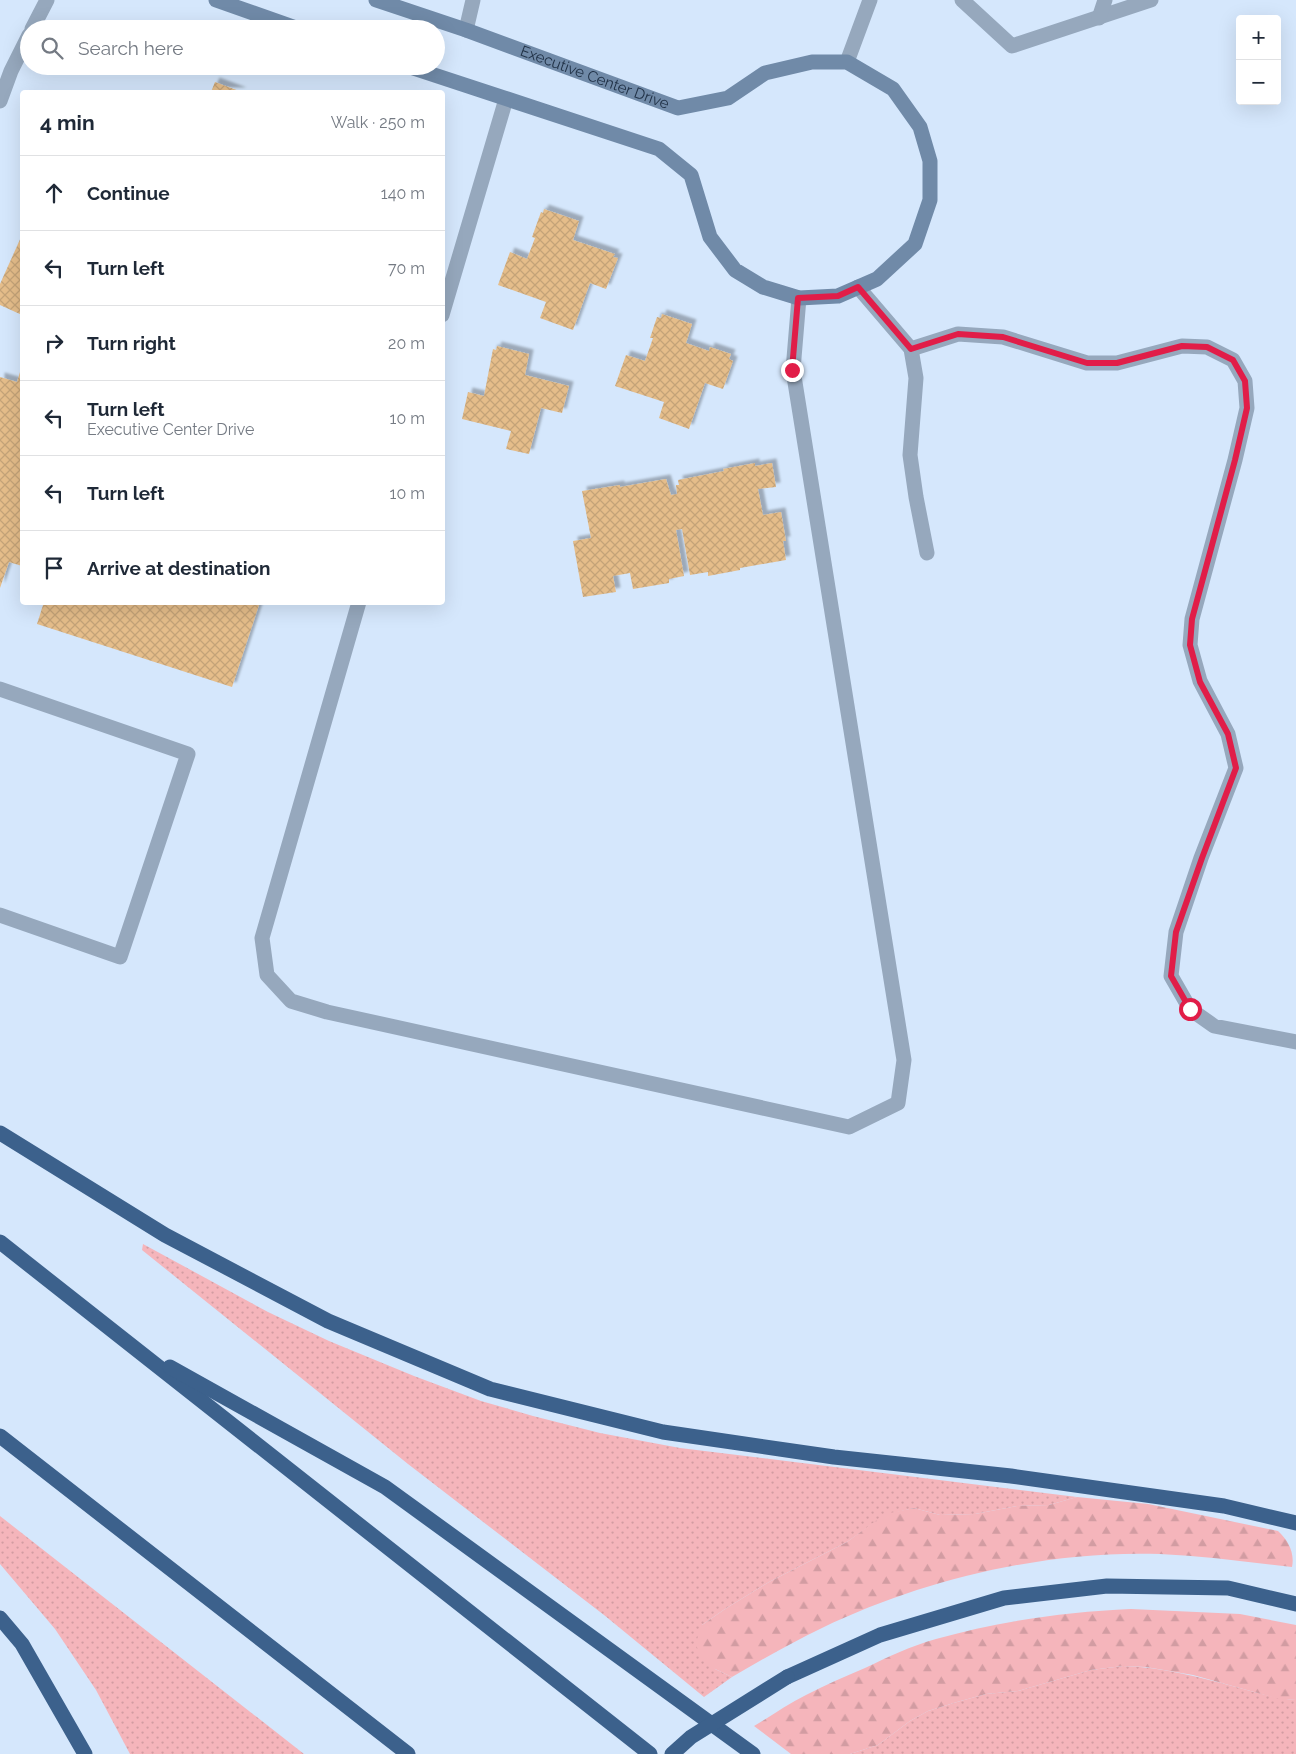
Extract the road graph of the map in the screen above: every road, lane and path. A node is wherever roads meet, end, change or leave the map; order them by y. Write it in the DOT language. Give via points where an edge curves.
graph roads {
  1 [pos="46,0"];
  2 [pos="216,0"];
  3 [pos="376,0"];
  4 [pos="472,0"];
  5 [pos="870,0"];
  6 [pos="962,0"];
  7 [pos="1104,0"];
  8 [pos="1151,0"];
  9 [pos="1099,18"];
  10 [pos="36,20"];
  11 [pos="273,20"];
  12 [pos="436,20"];
  13 [pos="445,23"];
  14 [pos="466,30"];
  15 [pos="20,53"];
  16 [pos="847,62"];
  17 [pos="434,75"];
  18 [pos="506,99"];
  19 [pos="0,100"];
  20 [pos="858,287"];
  21 [pos="798,298"];
  22 [pos="445,306"];
  23 [pos="911,349"];
  24 [pos="927,553"];
  25 [pos="359,605"];
  26 [pos="0,689"];
  27 [pos="0,915"];
  28 [pos="1296,1042"];
  29 [pos="0,1133"];
  30 [pos="0,1242"];
  31 [pos="129,1344"];
  32 [pos="0,1436"];
  33 [pos="1296,1523"];
  34 [pos="1296,1604"];
  35 [pos="0,1618"];
  36 [pos="86,1754"];
  37 [pos="408,1754"];
  38 [pos="650,1754"];
  39 [pos="672,1754"];
  40 [pos="753,1754"];
  1 -- 10 [label="lane"];
  2 -- 11 [label="street"];
  3 -- 12 [label="street, Executive Center Drive"];
  4 -- 14 [label="lane"];
  5 -- 16 [label="lane"];
  6 -- 9 [label="lane" via="1012,46"];
  7 -- 9 [label="lane"];
  8 -- 9 [label="lane"];
  13 -- 14 [label="street, Executive Center Drive"];
  14 -- 16 [label="street, Executive Center Drive" via="678,108 728,98 765,73 812,62"];
  15 -- 19 [label="lane"];
  16 -- 20 [label="street" via="893,89 920,127 930,161 930,200 915,244 877,279"];
  17 -- 18 [label="street"];
  18 -- 21 [label="street" via="659,149 691,175 710,237 735,270 763,287"];
  18 -- 22 [label="lane"];
  20 -- 21 [label="street" via="838,296"];
  20 -- 23 [label="lane"];
  21 -- 25 [label="lane" via="792,370 904,1060 898,1103 849,1127 327,1012 291,1000 267,975 262,938"];
  23 -- 24 [label="lane" via="916,378 910,455"];
  23 -- 28 [label="lane" via="958,334 1003,337 1087,363 1117,363 1182,346 1207,347 1233,360 1245,381 1247,408 1192,619 1190,645 1200,682 1228,734 1236,768 1176,932 1171,976 1190,1009 1214,1026"];
  26 -- 27 [label="lane" via="188,754 120,957"];
  29 -- 33 [label="highway" via="165,1235 311,1312 490,1389 663,1432 834,1458 1011,1476 1224,1506"];
  30 -- 31 [label="highway"];
  31 -- 38 [label="highway"];
  31 -- 40 [label="highway" via="384,1487"];
  32 -- 37 [label="highway"];
  34 -- 39 [label="highway, bridge" via="1228,1588 1107,1586 1004,1598 880,1635 787,1677 691,1737"];
  35 -- 36 [label="highway" via="22,1644"];
}
